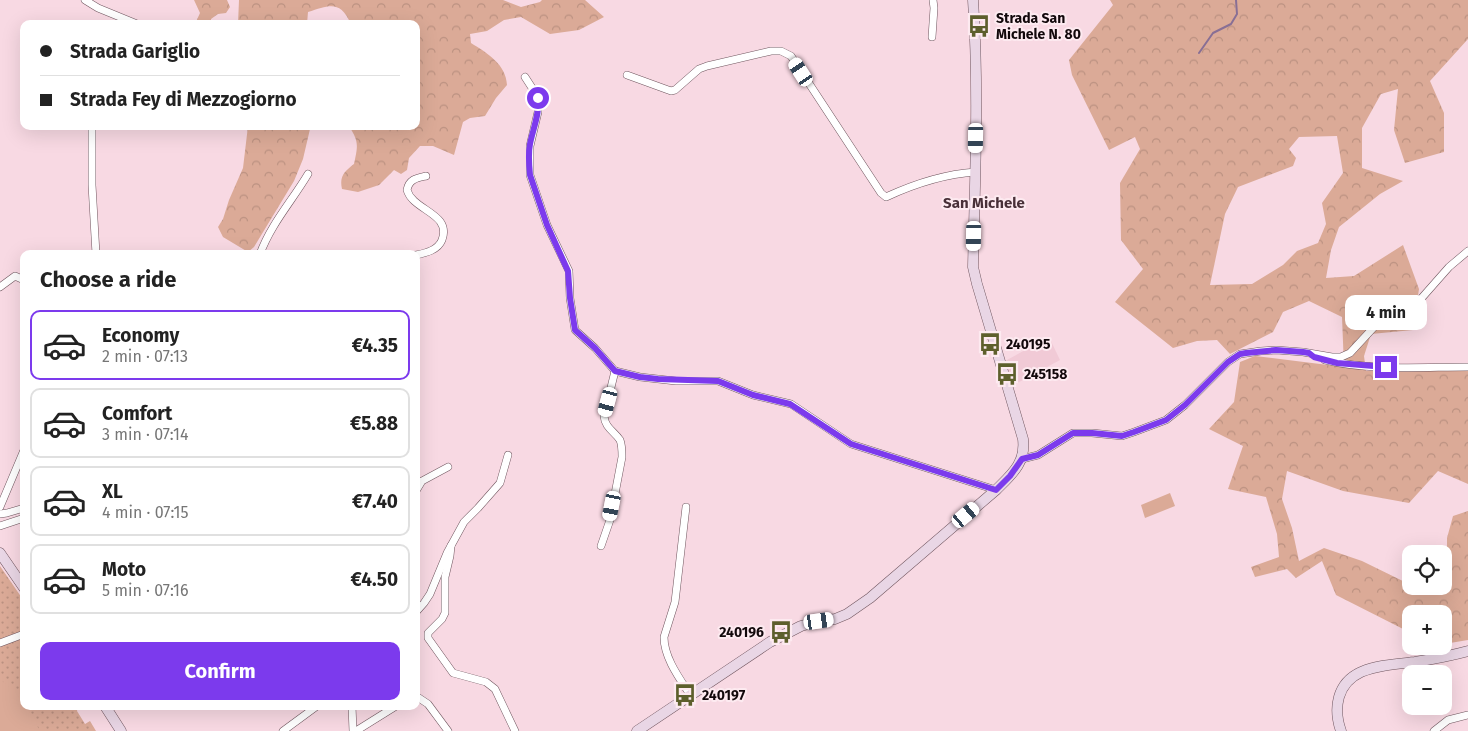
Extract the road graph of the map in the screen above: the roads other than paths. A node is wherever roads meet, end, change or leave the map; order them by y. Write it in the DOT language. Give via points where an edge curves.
graph roads {
  1 [pos="85,0"];
  2 [pos="933,0"];
  3 [pos="972,0"];
  4 [pos="127,20"];
  5 [pos="932,37"];
  6 [pos="627,75"];
  7 [pos="525,77"];
  8 [pos="92,130"];
  9 [pos="976,172"];
  10 [pos="308,174"];
  11 [pos="426,176"];
  12 [pos="96,250"];
  13 [pos="262,250"];
  14 [pos="1468,251"];
  15 [pos="420,254"];
  16 [pos="20,278"];
  17 [pos="0,287"];
  18 [pos="1309,353"];
  19 [pos="1468,367"];
  20 [pos="615,371"];
  21 [pos="508,455"];
  22 [pos="1022,459"];
  23 [pos="20,460"];
  24 [pos="448,467"];
  25 [pos="420,484"];
  26 [pos="996,490"];
  27 [pos="0,507"];
  28 [pos="686,507"];
  29 [pos="20,509"];
  30 [pos="0,514"];
  31 [pos="20,519"];
  32 [pos="0,526"];
  33 [pos="451,546"];
  34 [pos="601,546"];
  35 [pos="0,553"];
  36 [pos="20,582"];
  37 [pos="420,608"];
  38 [pos="20,636"];
  39 [pos="0,644"];
  40 [pos="1468,651"];
  41 [pos="690,696"];
  42 [pos="420,699"];
  43 [pos="108,710"];
  44 [pos="312,710"];
  45 [pos="352,710"];
  46 [pos="389,710"];
  47 [pos="1468,715"];
  48 [pos="121,731"];
  49 [pos="283,731"];
  50 [pos="354,731"];
  51 [pos="448,731"];
  52 [pos="515,731"];
  53 [pos="637,731"];
  54 [pos="1341,731"];
  55 [pos="1434,731"];
  1 -- 4 [label="street"];
  2 -- 5 [label="street"];
  3 -- 9 [label="street"];
  6 -- 9 [label="street" via="671,92 707,66 781,51 791,56 886,197 924,182"];
  7 -- 20 [label="street" via="538,103 530,146 530,175 547,225 568,271 575,330"];
  8 -- 12 [label="street"];
  9 -- 22 [label="street" via="974,274 1023,438"];
  10 -- 13 [label="street" via="273,226"];
  11 -- 15 [label="street" via="412,180 407,190 412,199 441,221 444,231 440,245"];
  14 -- 18 [label="street" via="1419,301 1375,326 1350,353 1332,358"];
  16 -- 17 [label="street" via="13,277"];
  18 -- 19 [label="street" via="1337,363 1359,365"];
  18 -- 22 [label="street" via="1276,350 1240,354 1166,420 1122,436 1073,433 1038,455"];
  20 -- 26 [label="street" via="658,379 718,381 753,395 790,404 851,444"];
  20 -- 34 [label="street" via="604,416 605,423 620,440 622,457 610,520"];
  21 -- 33 [label="street" via="500,483 464,522"];
  22 -- 26 [label="street"];
  23 -- 27 [label="street"];
  24 -- 25 [label="street"];
  26 -- 41 [label="street" via="853,610 793,629"];
  28 -- 41 [label="street" via="675,602 664,642"];
  29 -- 30 [label="street"];
  31 -- 32 [label="street"];
  33 -- 37 [label="street" via="430,594"];
  33 -- 52 [label="street" via="444,577 445,613 428,638 453,673 486,682 495,689"];
  35 -- 36 [label="street"];
  38 -- 39 [label="street"];
  40 -- 54 [label="street" via="1360,672 1348,681 1337,699 1336,714"];
  41 -- 53 [label="street"];
  42 -- 51 [label="street" via="428,704"];
  43 -- 48 [label="street"];
  44 -- 49 [label="street"];
  45 -- 50 [label="street"];
  46 -- 50 [label="street"];
  47 -- 55 [label="street" via="1448,720"];
}
